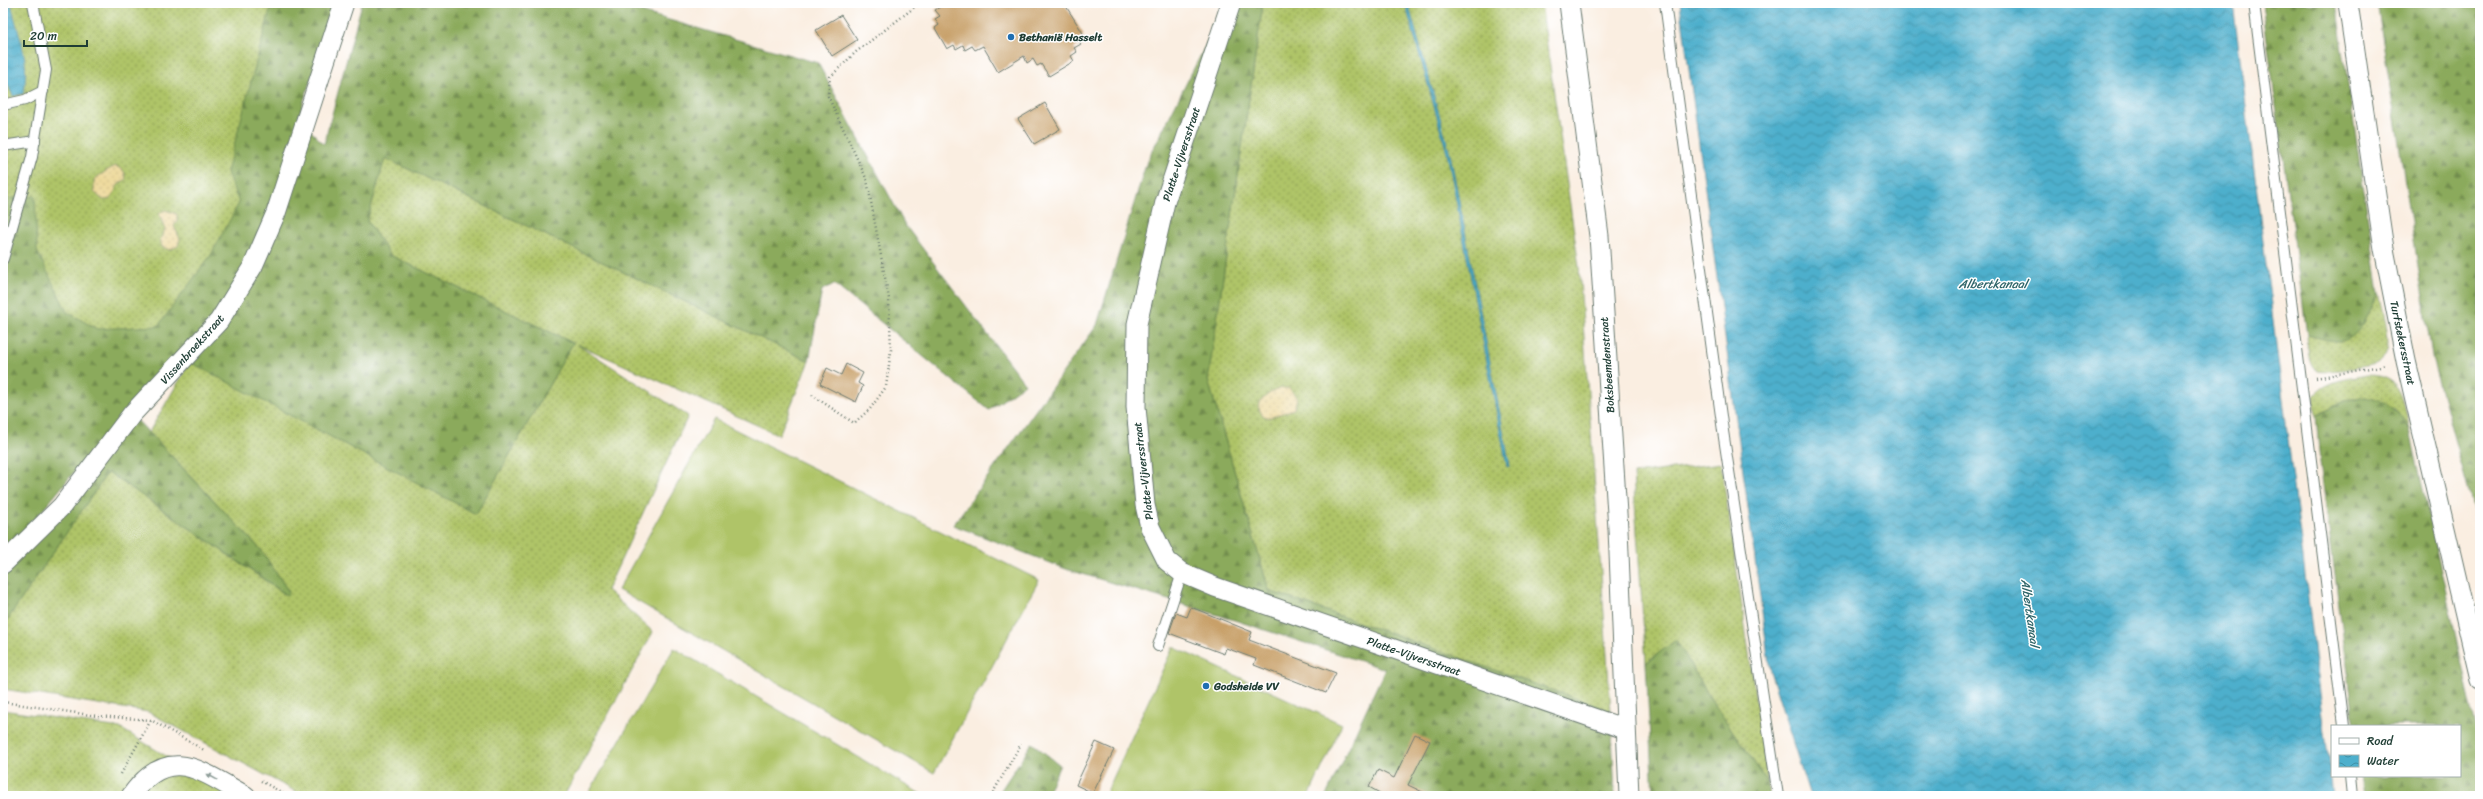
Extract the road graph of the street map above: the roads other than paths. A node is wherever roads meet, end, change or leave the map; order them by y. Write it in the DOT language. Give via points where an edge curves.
graph roads {
  1 [pos="33,3"];
  2 [pos="344,3"];
  3 [pos="1232,3"];
  4 [pos="1569,3"];
  5 [pos="1666,3"];
  6 [pos="2254,3"];
  7 [pos="2348,3"];
  8 [pos="43,91"];
  9 [pos="3,105"];
  10 [pos="35,141"];
  11 [pos="3,146"];
  12 [pos="3,259"];
  13 [pos="3,564"];
  14 [pos="1182,573"];
  15 [pos="1158,646"];
  16 [pos="2480,679"];
  17 [pos="2344,725"];
  18 [pos="1625,729"];
  19 [pos="2350,777"];
  20 [pos="131,796"];
  21 [pos="246,796"];
  22 [pos="1629,796"];
  23 [pos="1778,796"];
  24 [pos="2352,796"];
  1 -- 8 [label="lane" via="46,70"];
  2 -- 13 [label="street, Vissenbroekstraat" via="276,212 253,266 219,321 132,414 62,506"];
  3 -- 14 [label="street, Platte-Vijversstraat" via="1165,202 1137,324 1136,407 1145,505 1157,545 1167,561"];
  4 -- 18 [label="street, Boksbeemdenstraat" via="1599,236 1618,529"];
  5 -- 23 [label="lane" via="1723,431"];
  6 -- 17 [label="lane"];
  7 -- 16 [label="street, Turfstekersstraat" via="2383,241 2406,362"];
  8 -- 9 [label="lane" via="25,100"];
  8 -- 10 [label="lane"];
  10 -- 11 [label="lane"];
  10 -- 12 [label="lane"];
  14 -- 15 [label="lane"];
  14 -- 18 [label="street, Platte-Vijversstraat" via="1223,590"];
  18 -- 22 [label="street"];
  19 -- 24 [label="lane"];
  21 -- 20 [label="street, one-way" via="193,766 171,765 154,772 138,785"];
}
